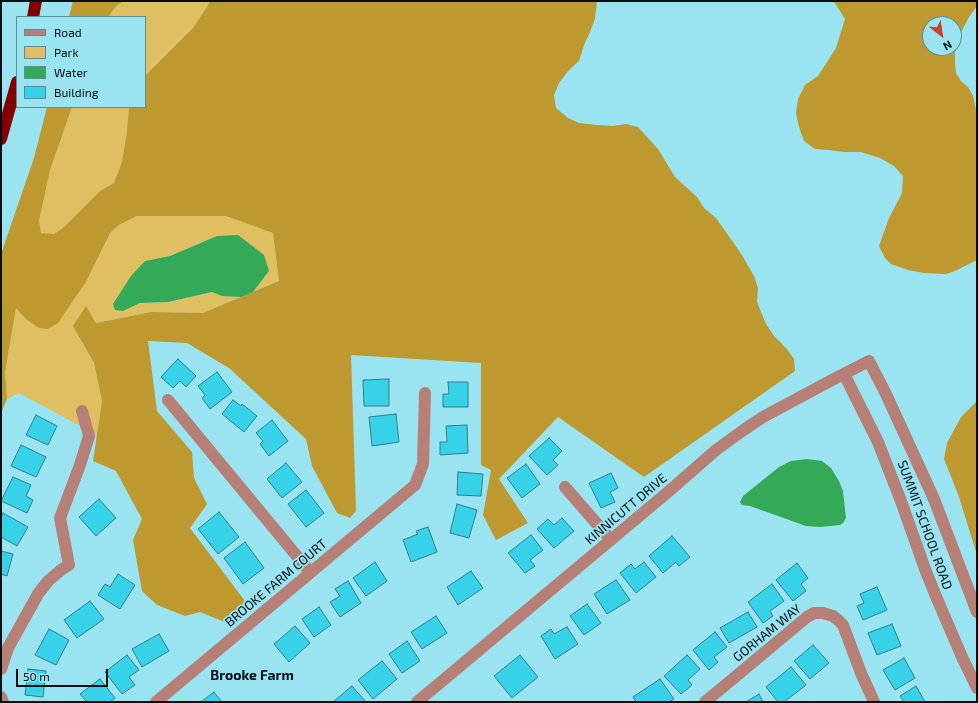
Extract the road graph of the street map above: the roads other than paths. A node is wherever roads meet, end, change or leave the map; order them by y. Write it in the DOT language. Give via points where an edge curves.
graph roads {
  1 [pos="36,1"];
  2 [pos="33,16"];
  3 [pos="16,86"];
  4 [pos="1,139"];
  5 [pos="869,362"];
  6 [pos="844,374"];
  7 [pos="424,393"];
  8 [pos="168,400"];
  9 [pos="82,411"];
  10 [pos="565,487"];
  11 [pos="611,540"];
  12 [pos="310,572"];
  13 [pos="977,612"];
  14 [pos="1,669"];
  15 [pos="977,688"];
  16 [pos="1,697"];
  17 [pos="2,702"];
  18 [pos="156,702"];
  19 [pos="417,702"];
  20 [pos="705,702"];
  21 [pos="874,702"];
  1 -- 2 [label="highway"];
  3 -- 4 [label="highway"];
  5 -- 6 [label="street, KINNICUTT DRIVE"];
  5 -- 13 [label="street, SUMMIT SCHOOL ROAD" via="934,499"];
  6 -- 11 [label="street, KINNICUTT DRIVE" via="745,429 716,450"];
  6 -- 15 [label="street, SUMMIT SCHOOL ROAD" via="878,442 935,594"];
  7 -- 12 [label="street, BROOKE FARM COURT" via="423,464 415,485"];
  8 -- 12 [label="street"];
  9 -- 14 [label="street" via="89,436 60,518 69,565 48,581 38,594 8,648"];
  10 -- 11 [label="street"];
  11 -- 19 [label="street, KINNICUTT DRIVE"];
  12 -- 18 [label="street, BROOKE FARM COURT"];
  16 -- 17 [label="street"];
  20 -- 21 [label="street, GORHAM WAY" via="807,617 823,613 833,616 843,625 860,673"];
}
